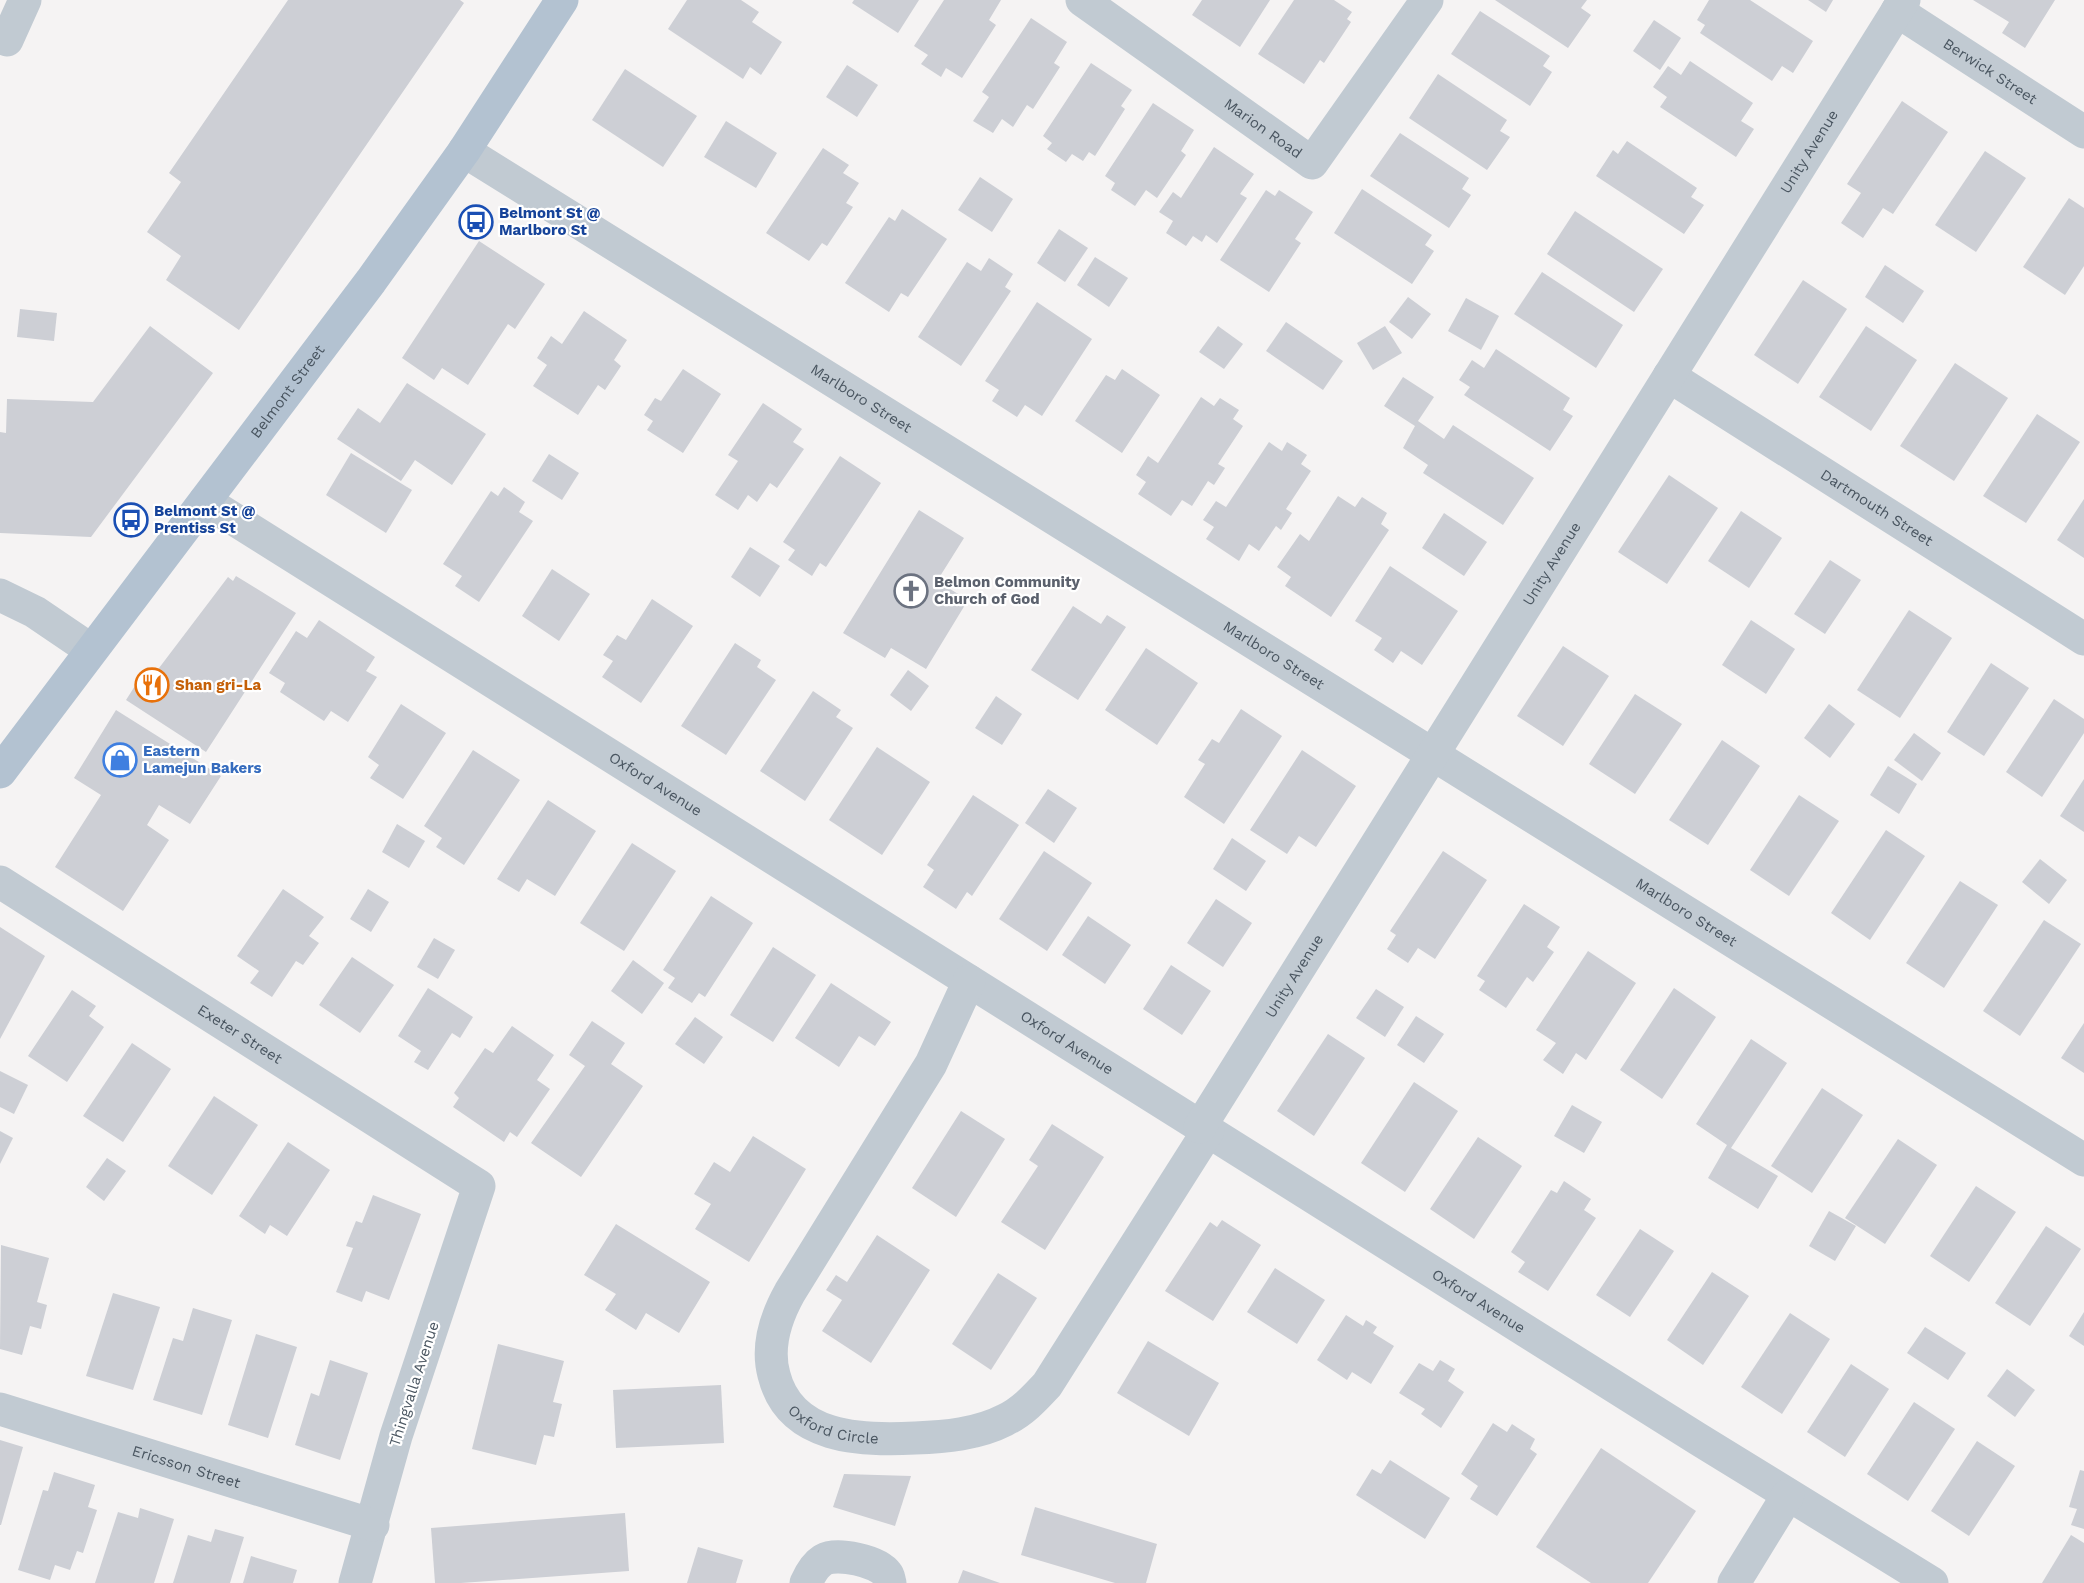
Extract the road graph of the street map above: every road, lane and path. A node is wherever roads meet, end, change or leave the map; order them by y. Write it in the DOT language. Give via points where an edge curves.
graph roads {
  1 [pos="26,0"];
  2 [pos="562,0"];
  3 [pos="1082,0"];
  4 [pos="1427,0"];
  5 [pos="1901,6"];
  6 [pos="7,40"];
  7 [pos="2084,132"];
  8 [pos="464,151"];
  9 [pos="1670,376"];
  10 [pos="205,501"];
  11 [pos="0,595"];
  12 [pos="2084,639"];
  13 [pos="91,650"];
  14 [pos="1433,755"];
  15 [pos="0,772"];
  16 [pos="0,882"];
  17 [pos="969,981"];
  18 [pos="1204,1129"];
  19 [pos="2084,1160"];
  20 [pos="480,1186"];
  21 [pos="0,1409"];
  22 [pos="1788,1495"];
  23 [pos="373,1525"];
  24 [pos="355,1583"];
  25 [pos="806,1583"];
  26 [pos="890,1583"];
  27 [pos="1734,1583"];
  28 [pos="1932,1583"];
  1 -- 6 [label="street"];
  2 -- 8 [label="main road, Belmont Street"];
  3 -- 4 [label="street, Marion Road" via="1312,163"];
  5 -- 7 [label="street, Berwick Street"];
  5 -- 9 [label="street, Unity Avenue"];
  8 -- 10 [label="main road, Belmont Street"];
  8 -- 14 [label="street, Marlboro Street"];
  9 -- 12 [label="street, Dartmouth Street"];
  9 -- 14 [label="street, Unity Avenue"];
  10 -- 13 [label="main road, Belmont Street"];
  10 -- 17 [label="street, Oxford Avenue"];
  11 -- 13 [label="street" via="35,612"];
  13 -- 15 [label="main road, Belmont Street"];
  14 -- 18 [label="street, Unity Avenue"];
  14 -- 19 [label="street, Marlboro Street"];
  16 -- 20 [label="street, Exeter Street"];
  17 -- 18 [label="street, Oxford Avenue"];
  17 -- 18 [label="street, Oxford Circle" via="931,1064 778,1317 771,1344 772,1367 785,1404 799,1418 842,1435 894,1439 968,1433 1020,1412 1047,1385"];
  18 -- 22 [label="street, Oxford Avenue"];
  20 -- 23 [label="street, Thingvalla Avenue" via="396,1436"];
  21 -- 23 [label="street, Ericsson Street"];
  22 -- 27 [label="street"];
  22 -- 28 [label="street, Oxford Avenue"];
  23 -- 24 [label="street, Thingvalla Avenue"];
  25 -- 26 [label="street" via="816,1566 837,1556 880,1569"];
}
